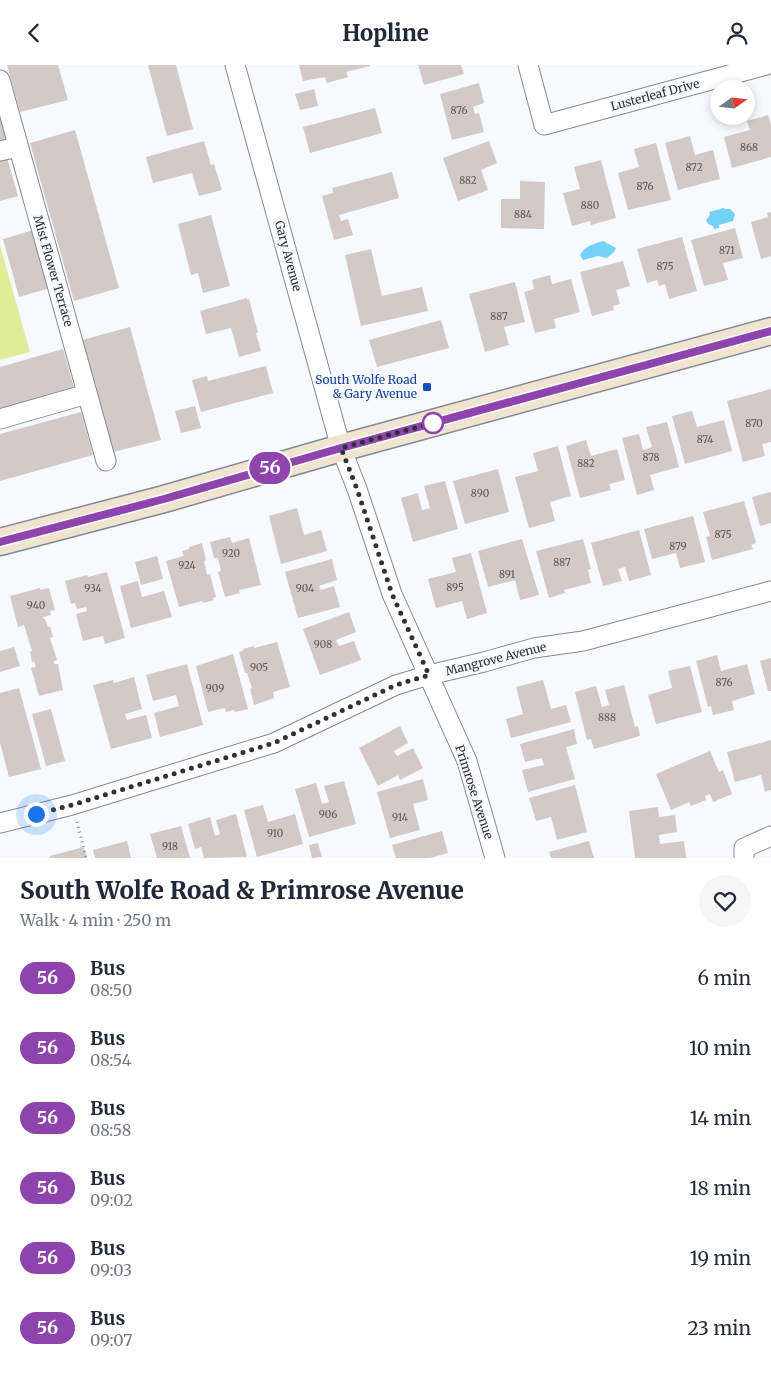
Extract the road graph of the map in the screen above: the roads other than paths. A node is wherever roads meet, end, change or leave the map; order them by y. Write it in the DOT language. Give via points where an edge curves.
graph roads {
  1 [pos="235,65"];
  2 [pos="528,65"];
  3 [pos="766,65"];
  4 [pos="0,80"];
  5 [pos="18,147"];
  6 [pos="0,151"];
  7 [pos="771,331"];
  8 [pos="87,394"];
  9 [pos="0,419"];
  10 [pos="341,448"];
  11 [pos="106,461"];
  12 [pos="0,542"];
  13 [pos="771,591"];
  14 [pos="429,675"];
  15 [pos="0,823"];
  16 [pos="771,836"];
  17 [pos="744,853"];
  18 [pos="495,858"];
  1 -- 10 [label="street, Gary Avenue"];
  2 -- 3 [label="street, Lusterleaf Drive" via="544,125"];
  4 -- 5 [label="street, Mist Flower Terrace"];
  5 -- 6 [label="street"];
  5 -- 8 [label="street, Mist Flower Terrace"];
  7 -- 10 [label="main road"];
  8 -- 9 [label="street"];
  8 -- 11 [label="street, Mist Flower Terrace"];
  10 -- 12 [label="main road"];
  10 -- 14 [label="street, Primrose Avenue" via="392,594"];
  13 -- 14 [label="street, Mangrove Avenue" via="583,641 534,648"];
  14 -- 15 [label="street, Mangrove Avenue" via="396,685 274,743 72,805"];
  14 -- 18 [label="street, Primrose Avenue" via="467,761"];
  16 -- 17 [label="street"];
}
